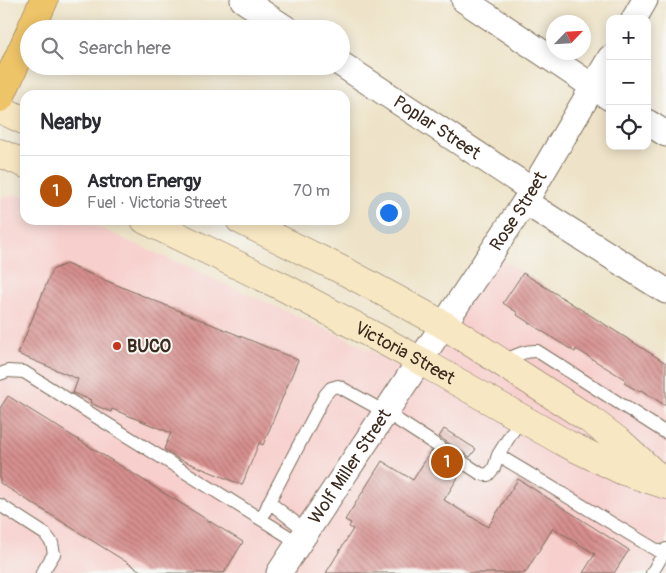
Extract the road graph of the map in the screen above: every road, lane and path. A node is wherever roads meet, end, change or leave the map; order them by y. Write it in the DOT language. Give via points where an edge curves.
graph roads {
  1 [pos="44,0"];
  2 [pos="243,0"];
  3 [pos="464,0"];
  4 [pos="645,0"];
  5 [pos="636,15"];
  6 [pos="35,20"];
  7 [pos="273,20"];
  8 [pos="20,54"];
  9 [pos="609,60"];
  10 [pos="350,70"];
  11 [pos="601,92"];
  12 [pos="0,98"];
  13 [pos="0,109"];
  14 [pos="20,119"];
  15 [pos="651,125"];
  16 [pos="666,134"];
  17 [pos="0,153"];
  18 [pos="20,162"];
  19 [pos="528,196"];
  20 [pos="155,225"];
  21 [pos="250,225"];
  22 [pos="666,291"];
  23 [pos="444,325"];
  24 [pos="419,360"];
  25 [pos="502,362"];
  26 [pos="0,374"];
  27 [pos="385,412"];
  28 [pos="521,418"];
  29 [pos="666,432"];
  30 [pos="498,455"];
  31 [pos="666,485"];
  32 [pos="269,502"];
  33 [pos="0,504"];
  34 [pos="262,519"];
  35 [pos="302,537"];
  36 [pos="665,551"];
  37 [pos="42,573"];
  38 [pos="278,573"];
  39 [pos="652,573"];
  1 -- 6 [label="highway"];
  2 -- 7 [label="street"];
  3 -- 11 [label="street"];
  4 -- 5 [label="street"];
  8 -- 12 [label="highway"];
  9 -- 11 [label="street, Rose Street"];
  10 -- 19 [label="street, Poplar Street"];
  11 -- 19 [label="street, Rose Street"];
  13 -- 14 [label="main road"];
  15 -- 16 [label="street"];
  17 -- 18 [label="main road"];
  19 -- 22 [label="street, Poplar Street"];
  19 -- 23 [label="street, Rose Street"];
  20 -- 24 [label="main road, Victoria Street" via="286,288"];
  21 -- 23 [label="main road, Victoria Street"];
  23 -- 24 [label="street, Rose Street"];
  23 -- 25 [label="main road, Victoria Street"];
  24 -- 27 [label="street, Wolf Miller Street"];
  24 -- 28 [label="main road, Victoria Street"];
  25 -- 29 [label="lane" via="523,352 537,351"];
  25 -- 31 [label="main road, Victoria Street" via="620,442"];
  26 -- 34 [label="lane" via="24,372"];
  27 -- 30 [label="lane" via="481,474 488,475"];
  27 -- 32 [label="lane" via="338,386 331,388"];
  27 -- 35 [label="street, Wolf Miller Street"];
  28 -- 30 [label="lane"];
  28 -- 31 [label="main road, Victoria Street" via="606,464"];
  30 -- 36 [label="lane"];
  32 -- 34 [label="lane"];
  32 -- 35 [label="lane"];
  33 -- 37 [label="lane" via="45,534 52,543 54,554"];
  34 -- 35 [label="lane"];
  35 -- 38 [label="street, Wolf Miller Street"];
  36 -- 39 [label="lane"];
}
